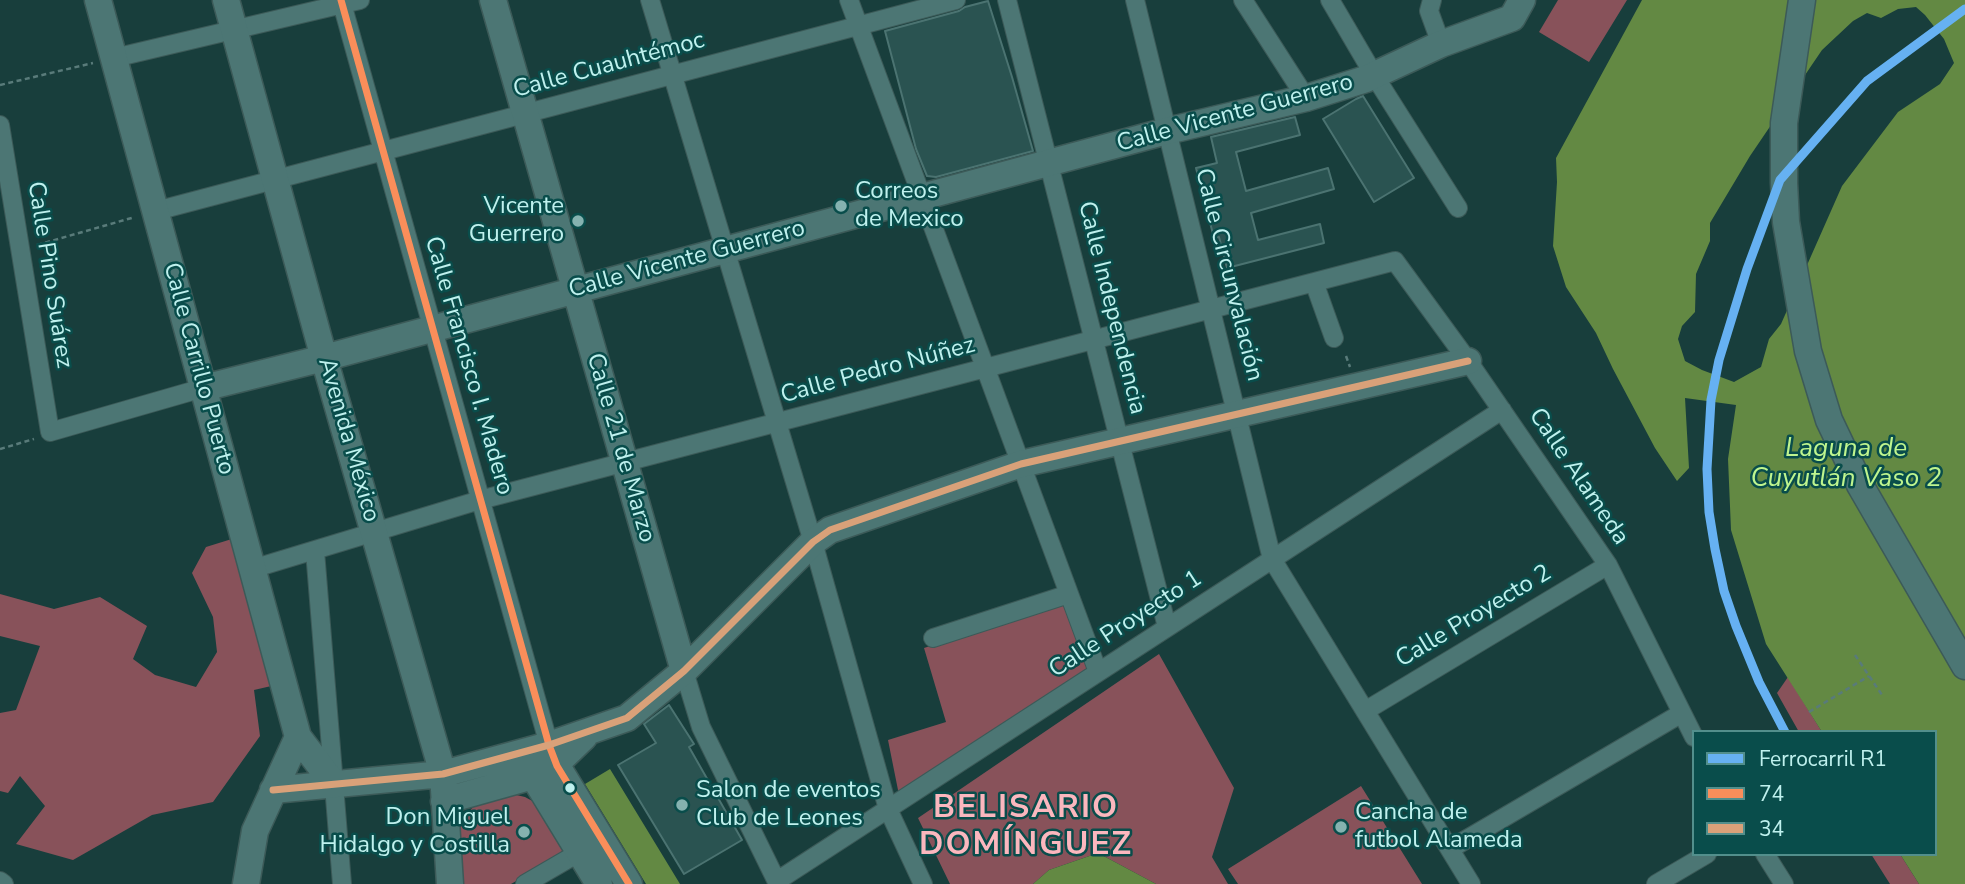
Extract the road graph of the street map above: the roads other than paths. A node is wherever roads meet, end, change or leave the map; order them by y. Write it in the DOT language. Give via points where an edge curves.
graph roads {
  1 [pos="98,0"];
  2 [pos="226,0"];
  3 [pos="493,0"];
  4 [pos="650,0"];
  5 [pos="849,0"];
  6 [pos="956,0"];
  7 [pos="1007,0"];
  8 [pos="1135,0"];
  9 [pos="1242,0"];
  10 [pos="1330,0"];
  11 [pos="1432,0"];
  12 [pos="1522,0"];
  13 [pos="1802,0"];
  14 [pos="347,1"];
  15 [pos="858,26"];
  16 [pos="234,29"];
  17 [pos="1441,44"];
  18 [pos="114,58"];
  19 [pos="672,75"];
  20 [pos="1374,75"];
  21 [pos="1306,98"];
  22 [pos="525,113"];
  23 [pos="0,125"];
  24 [pos="1167,131"];
  25 [pos="383,150"];
  26 [pos="1049,163"];
  27 [pos="275,179"];
  28 [pos="922,197"];
  29 [pos="1458,208"];
  30 [pos="156,211"];
  31 [pos="725,250"];
  32 [pos="1395,261"];
  33 [pos="1314,282"];
  34 [pos="576,290"];
  35 [pos="1211,309"];
  36 [pos="432,329"];
  37 [pos="1334,338"];
  38 [pos="1094,340"];
  39 [pos="324,358"];
  40 [pos="1468,361"];
  41 [pos="986,368"];
  42 [pos="204,388"];
  43 [pos="1502,410"];
  44 [pos="1237,415"];
  45 [pos="777,423"];
  46 [pos="1120,441"];
  47 [pos="625,463"];
  48 [pos="1021,464"];
  49 [pos="480,500"];
  50 [pos="375,533"];
  51 [pos="813,542"];
  52 [pos="315,551"];
  53 [pos="1272,559"];
  54 [pos="1608,565"];
  55 [pos="253,569"];
  56 [pos="1069,594"];
  57 [pos="1167,627"];
  58 [pos="933,638"];
  59 [pos="1965,666"];
  60 [pos="684,671"];
  61 [pos="1098,673"];
  62 [pos="1365,711"];
  63 [pos="1682,713"];
  64 [pos="1692,733"];
  65 [pos="298,737"];
  66 [pos="546,762"];
  67 [pos="334,784"];
  68 [pos="438,784"];
  69 [pos="273,790"];
  70 [pos="888,808"];
  71 [pos="1450,849"];
  72 [pos="580,852"];
  73 [pos="1704,856"];
  74 [pos="1766,856"];
  75 [pos="778,883"];
  76 [pos="246,884"];
  77 [pos="342,884"];
  78 [pos="437,884"];
  79 [pos="450,884"];
  80 [pos="525,884"];
  81 [pos="599,884"];
  82 [pos="629,884"];
  83 [pos="923,884"];
  84 [pos="1471,884"];
  85 [pos="1656,884"];
  86 [pos="1784,884"];
  1 -- 18 [label="street, Calle Carrillo Puerto"];
  2 -- 16 [label="street, Avenida México"];
  3 -- 22 [label="street, Calle 21 de Marzo"];
  4 -- 19 [label="street"];
  5 -- 15 [label="street"];
  6 -- 15 [label="street, Calle Cuauhtémoc"];
  7 -- 26 [label="street, Calle Independencia"];
  8 -- 24 [label="street, Calle Circunvalación"];
  9 -- 21 [label="street"];
  10 -- 20 [label="street"];
  11 -- 17 [label="street" via="1429,11"];
  12 -- 17 [label="street, Calle Vicente Guerrero" via="1512,18"];
  13 -- 59 [label="street" via="1784,123 1784,183 1786,222 1808,351 1829,420 1860,485"];
  14 -- 16 [label="street"];
  14 -- 25 [label="street, Calle Francisco I. Madero"];
  15 -- 19 [label="street, Calle Cuauhtémoc"];
  15 -- 28 [label="street"];
  16 -- 18 [label="street"];
  16 -- 27 [label="street, Avenida México"];
  17 -- 20 [label="street, Calle Vicente Guerrero"];
  18 -- 30 [label="street, Calle Carrillo Puerto"];
  19 -- 22 [label="street, Calle Cuauhtémoc"];
  19 -- 31 [label="street"];
  20 -- 21 [label="street, Calle Vicente Guerrero"];
  20 -- 29 [label="street"];
  21 -- 24 [label="street, Calle Vicente Guerrero"];
  22 -- 25 [label="street, Calle Cuauhtémoc"];
  22 -- 34 [label="street, Calle 21 de Marzo"];
  23 -- 42 [label="street, Calle Pino Suárez" via="50,432"];
  24 -- 26 [label="street, Calle Vicente Guerrero"];
  24 -- 35 [label="street, Calle Circunvalación"];
  25 -- 27 [label="street, Calle Cuauhtémoc"];
  25 -- 36 [label="street, Calle Francisco I. Madero"];
  26 -- 28 [label="street, Calle Vicente Guerrero"];
  26 -- 38 [label="street, Calle Independencia"];
  27 -- 30 [label="street, Calle Cuauhtémoc"];
  27 -- 39 [label="street, Avenida México"];
  28 -- 31 [label="street, Calle Vicente Guerrero"];
  28 -- 41 [label="street"];
  30 -- 42 [label="street, Calle Carrillo Puerto"];
  31 -- 34 [label="street, Calle Vicente Guerrero"];
  31 -- 45 [label="street"];
  32 -- 33 [label="street, Calle Pedro Núñez"];
  32 -- 40 [label="street, Calle Alameda"];
  33 -- 35 [label="street, Calle Pedro Núñez"];
  33 -- 37 [label="street"];
  34 -- 36 [label="street, Calle Vicente Guerrero"];
  34 -- 47 [label="street, Calle 21 de Marzo"];
  35 -- 38 [label="street, Calle Pedro Núñez"];
  35 -- 44 [label="street, Calle Circunvalación"];
  36 -- 39 [label="street, Calle Vicente Guerrero"];
  36 -- 49 [label="street, Calle Francisco I. Madero"];
  38 -- 41 [label="street, Calle Pedro Núñez"];
  38 -- 46 [label="street, Calle Independencia"];
  39 -- 42 [label="street, Calle Vicente Guerrero"];
  39 -- 50 [label="street, Avenida México"];
  40 -- 43 [label="street, Calle Alameda"];
  40 -- 44 [label="street"];
  41 -- 45 [label="street, Calle Pedro Núñez"];
  41 -- 48 [label="street"];
  42 -- 55 [label="street, Calle Carrillo Puerto"];
  43 -- 53 [label="street, Calle Proyecto 1"];
  43 -- 54 [label="street, Calle Alameda"];
  44 -- 46 [label="street"];
  44 -- 53 [label="street, Calle Circunvalación"];
  45 -- 47 [label="street, Calle Pedro Núñez"];
  45 -- 51 [label="street"];
  46 -- 48 [label="street"];
  46 -- 57 [label="street, Calle Independencia"];
  47 -- 49 [label="street, Calle Pedro Núñez"];
  47 -- 60 [label="street, Calle 21 de Marzo"];
  48 -- 51 [label="street" via="830,530"];
  48 -- 56 [label="street"];
  49 -- 50 [label="street, Calle Pedro Núñez"];
  49 -- 66 [label="street, Calle Francisco I. Madero"];
  50 -- 52 [label="street, Calle Pedro Núñez"];
  50 -- 68 [label="street, Avenida México"];
  51 -- 60 [label="street"];
  51 -- 70 [label="street"];
  52 -- 55 [label="street, Calle Pedro Núñez"];
  52 -- 67 [label="street"];
  53 -- 57 [label="street, Calle Proyecto 1"];
  53 -- 62 [label="street, Calle Circunvalación"];
  54 -- 62 [label="street, Calle Proyecto 2"];
  54 -- 63 [label="street, Calle Alameda"];
  55 -- 65 [label="street, Calle Carrillo Puerto"];
  56 -- 58 [label="street"];
  56 -- 61 [label="street"];
  57 -- 61 [label="street, Calle Proyecto 1"];
  60 -- 66 [label="street" via="627,718 590,731"];
  60 -- 75 [label="street, Calle 21 de Marzo" via="701,727"];
  61 -- 70 [label="street, Calle Proyecto 1"];
  62 -- 71 [label="street, Calle Circunvalación"];
  63 -- 64 [label="street, Calle Alameda"];
  63 -- 71 [label="street"];
  65 -- 67 [label="street, Calle Carrillo Puerto"];
  65 -- 69 [label="street"];
  66 -- 68 [label="street"];
  66 -- 68 [label="street" via="519,753"];
  66 -- 72 [label="street"];
  66 -- 82 [label="street"];
  67 -- 68 [label="street"];
  67 -- 69 [label="street"];
  67 -- 77 [label="street"];
  68 -- 78 [label="street, Avenida México"];
  68 -- 79 [label="street, Avenida México"];
  69 -- 76 [label="street" via="255,831"];
  70 -- 75 [label="street, Calle Proyecto 1"];
  70 -- 83 [label="street"];
  71 -- 84 [label="street, Calle Circunvalación"];
  72 -- 80 [label="street"];
  72 -- 81 [label="street"];
  73 -- 85 [label="street"];
  74 -- 86 [label="street"];
}
